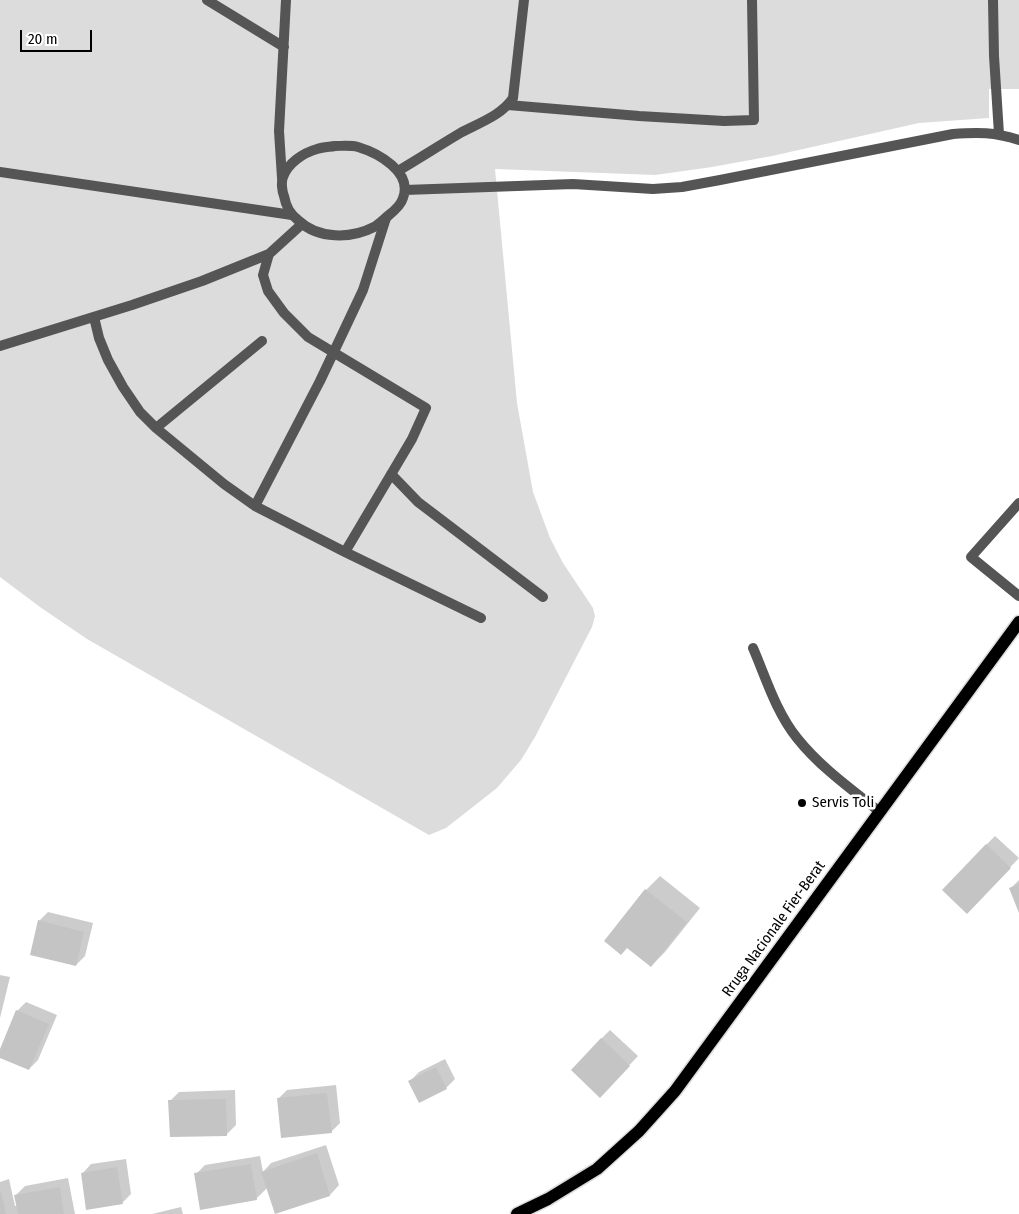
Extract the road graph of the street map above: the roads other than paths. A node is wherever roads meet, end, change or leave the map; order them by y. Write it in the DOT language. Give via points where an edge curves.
graph roads {
  1 [pos="207,0"];
  2 [pos="286,0"];
  3 [pos="524,0"];
  4 [pos="752,0"];
  5 [pos="993,0"];
  6 [pos="284,47"];
  7 [pos="508,105"];
  8 [pos="999,134"];
  9 [pos="1019,140"];
  10 [pos="0,172"];
  11 [pos="398,172"];
  12 [pos="282,178"];
  13 [pos="405,190"];
  14 [pos="292,215"];
  15 [pos="386,218"];
  16 [pos="302,224"];
  17 [pos="269,254"];
  18 [pos="94,316"];
  19 [pos="262,341"];
  20 [pos="0,346"];
  21 [pos="333,353"];
  22 [pos="156,428"];
  23 [pos="392,474"];
  24 [pos="1019,503"];
  25 [pos="255,506"];
  26 [pos="346,552"];
  27 [pos="1019,596"];
  28 [pos="543,597"];
  29 [pos="481,618"];
  30 [pos="1019,622"];
  31 [pos="753,648"];
  32 [pos="880,812"];
  33 [pos="517,1214"];
  1 -- 6 [label="street"];
  2 -- 6 [label="street"];
  3 -- 7 [label="street" via="513,98"];
  4 -- 7 [label="street" via="754,120"];
  5 -- 8 [label="street"];
  6 -- 12 [label="street" via="279,132"];
  7 -- 11 [label="street"];
  8 -- 9 [label="street"];
  8 -- 13 [label="street" via="953,134 682,187 653,189 573,184"];
  10 -- 14 [label="street"];
  11 -- 12 [label="street" via="374,152 356,146 336,146 316,149 300,157"];
  11 -- 13 [label="street"];
  12 -- 14 [label="street" via="282,191"];
  13 -- 15 [label="street" via="396,209"];
  14 -- 16 [label="street"];
  15 -- 16 [label="street" via="374,227 348,235 317,232"];
  15 -- 21 [label="street" via="363,290"];
  16 -- 17 [label="street"];
  17 -- 18 [label="street" via="202,281"];
  17 -- 21 [label="street" via="263,275 268,291 308,337"];
  18 -- 20 [label="street"];
  18 -- 22 [label="street" via="99,338 119,380 140,412"];
  19 -- 22 [label="street"];
  21 -- 23 [label="street" via="426,408"];
  21 -- 25 [label="street"];
  22 -- 25 [label="street"];
  23 -- 26 [label="street"];
  23 -- 28 [label="street" via="418,502"];
  24 -- 27 [label="street" via="971,557"];
  25 -- 26 [label="street"];
  26 -- 29 [label="street"];
  30 -- 32 [label="main road, Rruga Nacionale Fier-Berat"];
  31 -- 32 [label="street" via="778,708 797,737 828,770"];
  32 -- 33 [label="main road, Rruga Nacionale Fier-Berat" via="681,1084 639,1131 597,1168 548,1200"];
}
